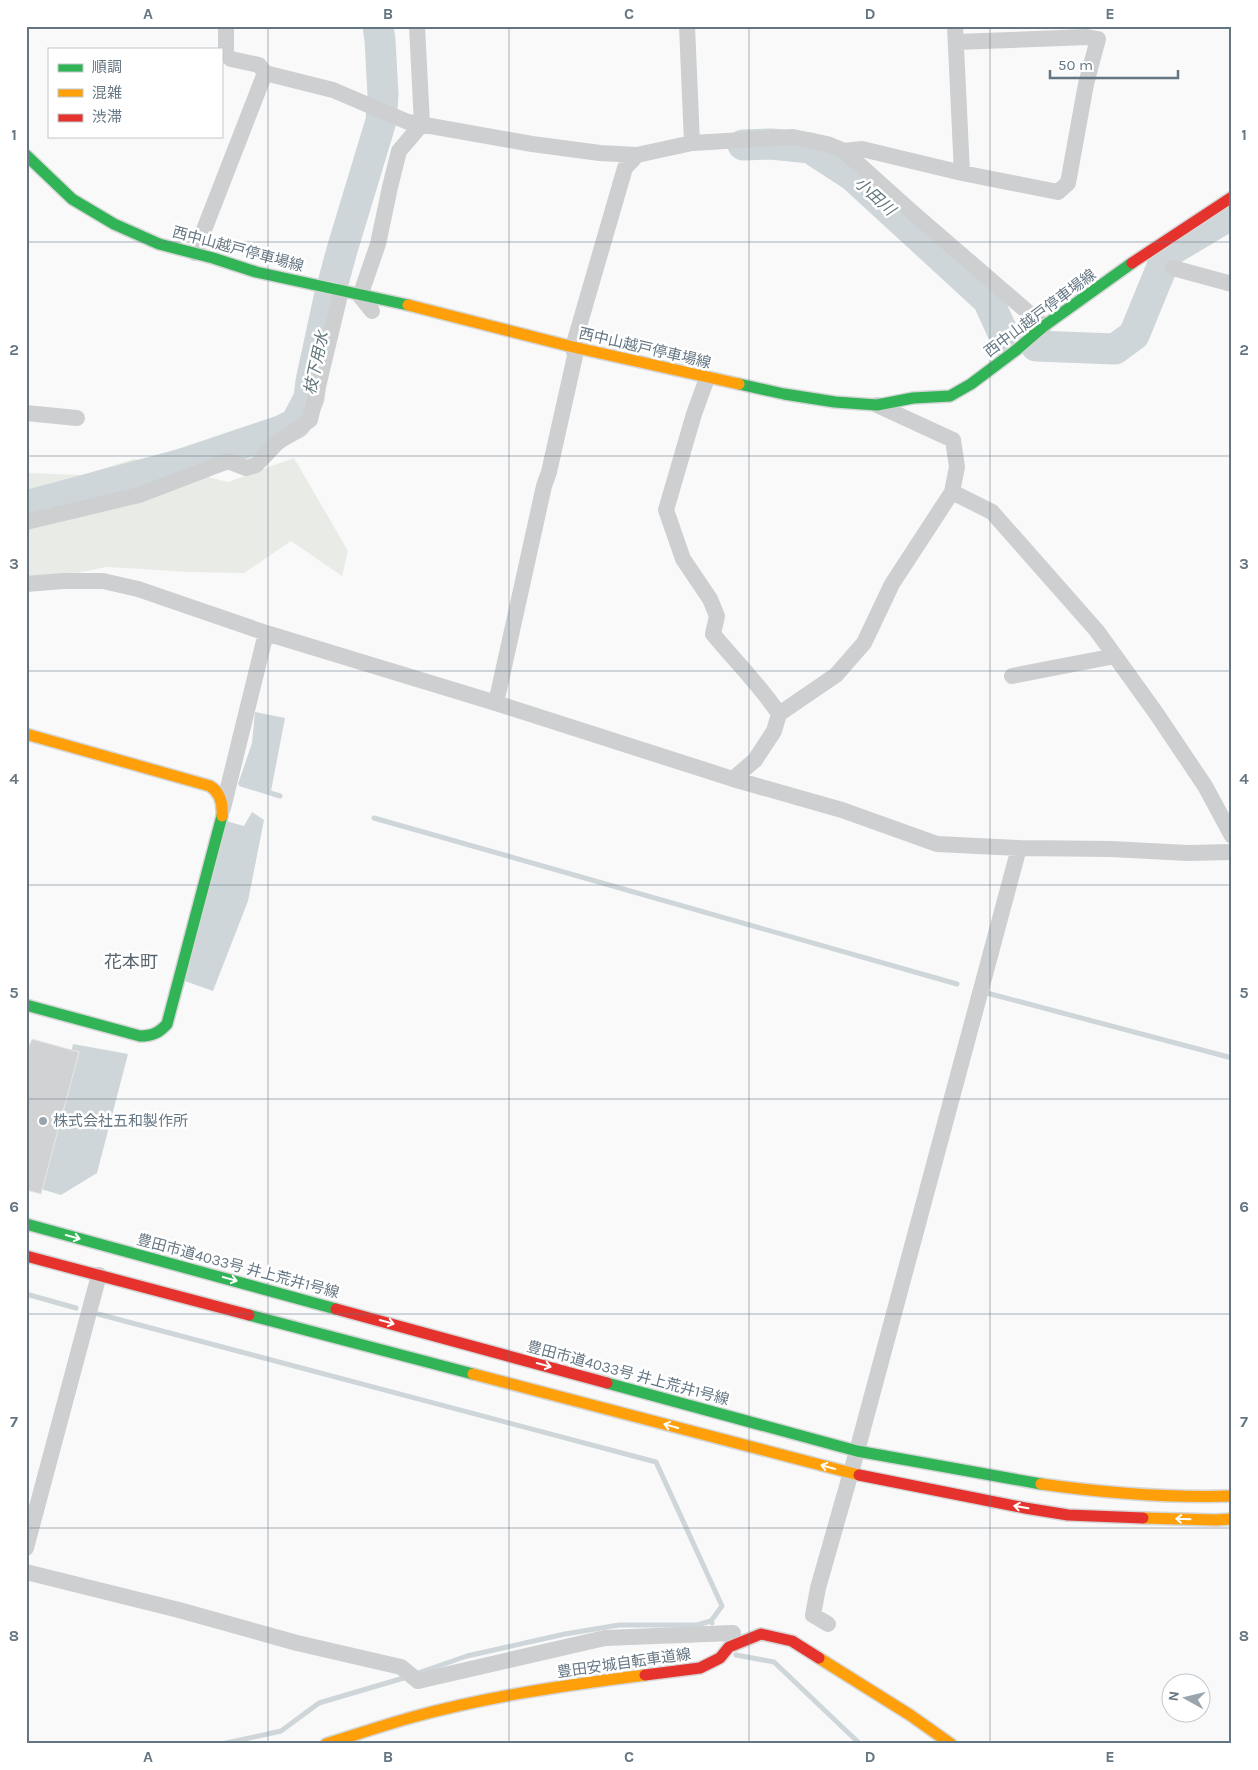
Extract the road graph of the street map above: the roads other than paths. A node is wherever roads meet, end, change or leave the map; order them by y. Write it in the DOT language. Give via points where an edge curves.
graph roads {
  1 [pos="226,26"];
  2 [pos="417,26"];
  3 [pos="687,26"];
  4 [pos="955,34"];
  5 [pos="265,73"];
  6 [pos="422,124"];
  7 [pos="692,143"];
  8 [pos="844,151"];
  9 [pos="26,155"];
  10 [pos="637,155"];
  11 [pos="962,173"];
  12 [pos="1232,197"];
  13 [pos="195,253"];
  14 [pos="1173,268"];
  15 [pos="1232,284"];
  16 [pos="341,290"];
  17 [pos="360,296"];
  18 [pos="372,311"];
  19 [pos="1044,326"];
  20 [pos="573,347"];
  21 [pos="707,378"];
  22 [pos="877,405"];
  23 [pos="26,413"];
  24 [pos="77,418"];
  25 [pos="952,492"];
  26 [pos="26,522"];
  27 [pos="26,584"];
  28 [pos="266,633"];
  29 [pos="1115,656"];
  30 [pos="1012,676"];
  31 [pos="496,703"];
  32 [pos="779,714"];
  33 [pos="26,734"];
  34 [pos="733,779"];
  35 [pos="222,810"];
  36 [pos="1232,836"];
  37 [pos="1019,848"];
  38 [pos="1232,852"];
  39 [pos="26,1005"];
  40 [pos="26,1224"];
  41 [pos="26,1256"];
  42 [pos="99,1275"];
  43 [pos="856,1451"];
  44 [pos="850,1473"];
  45 [pos="1232,1496"];
  46 [pos="1232,1519"];
  47 [pos="26,1548"];
  48 [pos="26,1572"];
  49 [pos="828,1624"];
  50 [pos="733,1633"];
  51 [pos="326,1744"];
  52 [pos="951,1744"];
  1 -- 5 [label="street" via="226,54 231,59 259,65"];
  2 -- 6 [label="street"];
  3 -- 7 [label="street"];
  4 -- 11 [label="street"];
  4 -- 11 [label="street" via="1098,39 1086,84 1068,183 1058,192"];
  5 -- 6 [label="street" via="333,90 408,122"];
  5 -- 13 [label="street"];
  6 -- 10 [label="street" via="532,144"];
  6 -- 17 [label="street" via="399,151 378,244"];
  7 -- 8 [label="street" via="793,137"];
  7 -- 10 [label="street"];
  8 -- 11 [label="street" via="862,150"];
  8 -- 19 [label="street"];
  9 -- 13 [label="street, 西中山越戸停車場線" via="72,199 114,224 159,244"];
  10 -- 20 [label="street" via="625,168"];
  12 -- 19 [label="street, 西中山越戸停車場線" via="1142,254"];
  13 -- 16 [label="street, 西中山越戸停車場線" via="256,272"];
  14 -- 15 [label="street"];
  16 -- 17 [label="street, 西中山越戸停車場線"];
  16 -- 26 [label="street" via="310,420 276,443 256,465 246,468 228,461 139,495"];
  17 -- 18 [label="street"];
  17 -- 20 [label="street, 西中山越戸停車場線" via="439,312"];
  19 -- 22 [label="street, 西中山越戸停車場線" via="971,384 950,396 913,398"];
  20 -- 21 [label="street, 西中山越戸停車場線"];
  20 -- 31 [label="street" via="575,356"];
  21 -- 22 [label="street, 西中山越戸停車場線" via="792,396"];
  21 -- 32 [label="street" via="666,510 683,558 710,599 717,616 713,634 759,685"];
  22 -- 25 [label="street" via="952,440 957,467"];
  23 -- 24 [label="street"];
  25 -- 29 [label="street" via="992,512 1079,610"];
  25 -- 32 [label="street" via="892,584 864,643 836,675"];
  27 -- 28 [label="street" via="104,581 138,589"];
  28 -- 31 [label="street"];
  28 -- 35 [label="street"];
  29 -- 30 [label="street"];
  29 -- 36 [label="street" via="1205,786"];
  31 -- 34 [label="street"];
  32 -- 34 [label="street" via="774,731 755,760"];
  33 -- 35 [label="street" via="210,786 220,796"];
  34 -- 37 [label="street" via="842,810 937,844"];
  35 -- 39 [label="street" via="167,1024 163,1029 152,1036 140,1036"];
  37 -- 38 [label="street"];
  37 -- 43 [label="street"];
  40 -- 43 [label="street, 豊田市道4033号 井上荒井1号線, one-way"];
  41 -- 42 [label="street"];
  44 -- 42 [label="street, one-way"];
  42 -- 47 [label="street"];
  43 -- 44 [label="street"];
  43 -- 45 [label="street, 豊田市道4033号 井上荒井1号線" via="1090,1491"];
  46 -- 44 [label="street, one-way" via="1068,1514"];
  44 -- 49 [label="street" via="812,1615"];
  48 -- 50 [label="street" via="401,1668 418,1682 605,1638"];
  51 -- 52 [label="street, 豊田安城自転車道線" via="414,1717 487,1700 574,1684 700,1668 720,1658 729,1647 762,1634 792,1641"];
}
